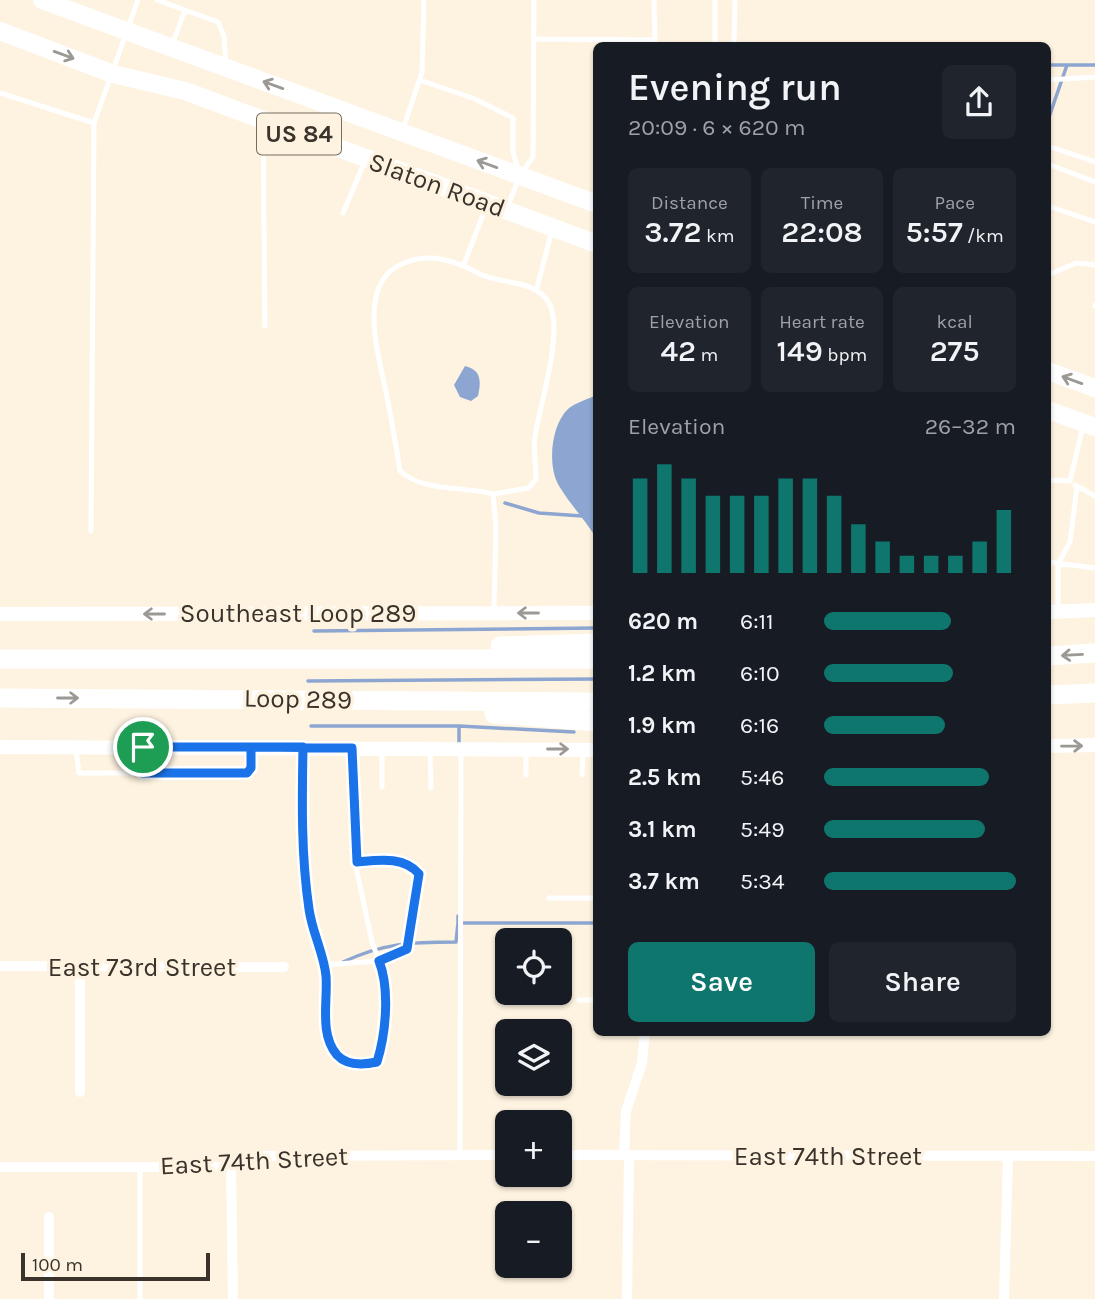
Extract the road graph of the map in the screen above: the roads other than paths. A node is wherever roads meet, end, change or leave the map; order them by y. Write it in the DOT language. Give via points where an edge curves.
graph roads {
  1 [pos="41,0"];
  2 [pos="138,0"];
  3 [pos="157,0"];
  4 [pos="424,0"];
  5 [pos="534,0"];
  6 [pos="654,0"];
  7 [pos="715,0"];
  8 [pos="735,0"];
  9 [pos="185,10"];
  10 [pos="0,31"];
  11 [pos="127,32"];
  12 [pos="533,39"];
  13 [pos="715,42"];
  14 [pos="734,42"];
  15 [pos="170,48"];
  16 [pos="226,67"];
  17 [pos="113,74"];
  18 [pos="1095,77"];
  19 [pos="420,80"];
  20 [pos="1051,80"];
  21 [pos="0,93"];
  22 [pos="263,121"];
  23 [pos="94,123"];
  24 [pos="401,132"];
  25 [pos="1051,147"];
  26 [pos="366,158"];
  27 [pos="1095,162"];
  28 [pos="1051,165"];
  29 [pos="520,176"];
  30 [pos="1095,181"];
  31 [pos="593,203"];
  32 [pos="1051,207"];
  33 [pos="506,210"];
  34 [pos="343,213"];
  35 [pos="1095,222"];
  36 [pos="552,227"];
  37 [pos="593,242"];
  38 [pos="464,264"];
  39 [pos="1095,265"];
  40 [pos="1051,274"];
  41 [pos="537,288"];
  42 [pos="265,326"];
  43 [pos="1051,372"];
  44 [pos="1095,388"];
  45 [pos="1051,411"];
  46 [pos="1090,425"];
  47 [pos="1051,480"];
  48 [pos="1070,481"];
  49 [pos="1077,487"];
  50 [pos="493,494"];
  51 [pos="1095,496"];
  52 [pos="91,531"];
  53 [pos="1051,563"];
  54 [pos="1058,564"];
  55 [pos="1095,568"];
  56 [pos="1095,610"];
  57 [pos="1053,612"];
  58 [pos="494,613"];
  59 [pos="593,613"];
  60 [pos="0,614"];
  61 [pos="593,643"];
  62 [pos="1095,653"];
  63 [pos="1051,656"];
  64 [pos="0,659"];
  65 [pos="203,659"];
  66 [pos="593,659"];
  67 [pos="1095,693"];
  68 [pos="1051,695"];
  69 [pos="0,698"];
  70 [pos="203,698"];
  71 [pos="593,702"];
  72 [pos="593,722"];
  73 [pos="1051,746"];
  74 [pos="1095,746"];
  75 [pos="0,747"];
  76 [pos="76,747"];
  77 [pos="143,747"];
  78 [pos="251,747"];
  79 [pos="303,747"];
  80 [pos="352,748"];
  81 [pos="382,748"];
  82 [pos="430,748"];
  83 [pos="461,749"];
  84 [pos="526,749"];
  85 [pos="590,750"];
  86 [pos="143,773"];
  87 [pos="526,775"];
  88 [pos="582,775"];
  89 [pos="382,788"];
  90 [pos="431,788"];
  91 [pos="357,862"];
  92 [pos="548,898"];
  93 [pos="593,898"];
  94 [pos="379,961"];
  95 [pos="323,965"];
  96 [pos="0,966"];
  97 [pos="80,966"];
  98 [pos="284,967"];
  99 [pos="579,1000"];
  100 [pos="593,1000"];
  101 [pos="645,1036"];
  102 [pos="80,1093"];
  103 [pos="460,1155"];
  104 [pos="495,1155"];
  105 [pos="572,1155"];
  106 [pos="627,1155"];
  107 [pos="1008,1156"];
  108 [pos="1095,1156"];
  109 [pos="0,1167"];
  110 [pos="140,1167"];
  111 [pos="231,1167"];
  112 [pos="49,1217"];
  113 [pos="49,1299"];
  114 [pos="140,1299"];
  115 [pos="233,1299"];
  116 [pos="627,1299"];
  117 [pos="1004,1299"];
  1 -- 11 [label="highway, Slaton Road / US 84"];
  2 -- 11 [label="lane"];
  3 -- 9 [label="lane"];
  4 -- 19 [label="lane"];
  5 -- 12 [label="lane"];
  6 -- 12 [label="lane" via="655,40"];
  7 -- 13 [label="lane"];
  8 -- 14 [label="lane"];
  9 -- 15 [label="lane"];
  9 -- 16 [label="lane" via="218,22"];
  10 -- 17 [label="highway, Slaton Road / US 84, one-way"];
  11 -- 15 [label="highway, Slaton Road / US 84"];
  11 -- 17 [label="lane"];
  12 -- 29 [label="lane" via="533,157"];
  15 -- 16 [label="highway, Slaton Road / US 84"];
  24 -- 16 [label="highway, Slaton Road / US 84, one-way"];
  17 -- 22 [label="highway, Slaton Road / US 84" via="185,91"];
  17 -- 23 [label="lane"];
  18 -- 20 [label="lane"];
  19 -- 24 [label="lane"];
  19 -- 29 [label="lane" via="513,118 513,152"];
  21 -- 23 [label="lane"];
  22 -- 26 [label="highway, Slaton Road / US 84"];
  22 -- 42 [label="lane"];
  23 -- 52 [label="lane"];
  29 -- 24 [label="highway, Slaton Road / US 84, one-way"];
  25 -- 27 [label="lane"];
  26 -- 33 [label="highway, Slaton Road / US 84"];
  26 -- 34 [label="lane"];
  28 -- 30 [label="lane"];
  29 -- 31 [label="highway, Slaton Road / US 84"];
  29 -- 33 [label="lane"];
  32 -- 35 [label="lane"];
  33 -- 36 [label="highway, Slaton Road / US 84"];
  33 -- 38 [label="lane" via="484,212"];
  36 -- 37 [label="highway, Slaton Road / US 84"];
  36 -- 41 [label="lane"];
  38 -- 41 [label="lane" via="482,275"];
  38 -- 50 [label="lane" via="418,258 384,274 376,300 375,347 400,471 408,479 428,485"];
  39 -- 40 [label="lane" via="1076,263"];
  41 -- 50 [label="lane" via="550,305 551,342 535,438 536,479 529,488"];
  44 -- 43 [label="highway, one-way"];
  45 -- 46 [label="highway"];
  46 -- 48 [label="lane"];
  47 -- 48 [label="lane"];
  48 -- 49 [label="lane"];
  49 -- 51 [label="lane"];
  49 -- 54 [label="lane" via="1070,542"];
  50 -- 58 [label="lane"];
  53 -- 54 [label="lane"];
  54 -- 55 [label="lane"];
  54 -- 57 [label="lane"];
  56 -- 57 [label="main road"];
  59 -- 58 [label="main road, Southeast Loop 289, one-way"];
  58 -- 60 [label="main road, Southeast Loop 289, one-way"];
  61 -- 65 [label="highway" via="342,649"];
  62 -- 63 [label="highway, one-way"];
  64 -- 65 [label="highway, Loop 289"];
  65 -- 66 [label="highway, Loop 289"];
  67 -- 68 [label="highway"];
  69 -- 70 [label="highway, Loop 289, one-way"];
  70 -- 71 [label="highway, Loop 289"];
  70 -- 72 [label="highway" via="265,709 419,709"];
  73 -- 74 [label="main road, one-way"];
  75 -- 76 [label="main road"];
  76 -- 77 [label="main road"];
  76 -- 86 [label="lane" via="77,773"];
  77 -- 78 [label="main road"];
  77 -- 86 [label="lane"];
  78 -- 79 [label="main road"];
  78 -- 86 [label="lane" via="247,773"];
  79 -- 80 [label="main road"];
  79 -- 95 [label="lane" via="302,833 308,907"];
  80 -- 81 [label="main road"];
  80 -- 91 [label="lane"];
  81 -- 82 [label="main road"];
  81 -- 89 [label="lane"];
  82 -- 83 [label="main road"];
  82 -- 90 [label="lane"];
  83 -- 84 [label="main road"];
  83 -- 103 [label="lane"];
  84 -- 85 [label="main road, one-way"];
  84 -- 87 [label="lane"];
  85 -- 88 [label="lane"];
  91 -- 94 [label="lane"];
  91 -- 94 [label="lane" via="411,864 419,874 407,949"];
  92 -- 93 [label="lane"];
  94 -- 95 [label="lane"];
  94 -- 95 [label="lane" via="384,974 382,1044 377,1062 361,1066 338,1056 328,1038"];
  96 -- 97 [label="street, East 73rd Street"];
  97 -- 98 [label="street, East 73rd Street"];
  97 -- 102 [label="street"];
  99 -- 100 [label="lane"];
  101 -- 106 [label="street" via="642,1063 626,1111"];
  103 -- 104 [label="street, East 74th Street"];
  103 -- 111 [label="street, East 74th Street" via="256,1156"];
  105 -- 106 [label="street, East 74th Street"];
  106 -- 107 [label="street, East 74th Street"];
  106 -- 116 [label="street"];
  107 -- 108 [label="street, East 74th Street"];
  107 -- 117 [label="street"];
  109 -- 110 [label="street, East 74th Street"];
  110 -- 111 [label="street, East 74th Street"];
  110 -- 114 [label="lane"];
  111 -- 115 [label="street"];
  112 -- 113 [label="street"];
}
